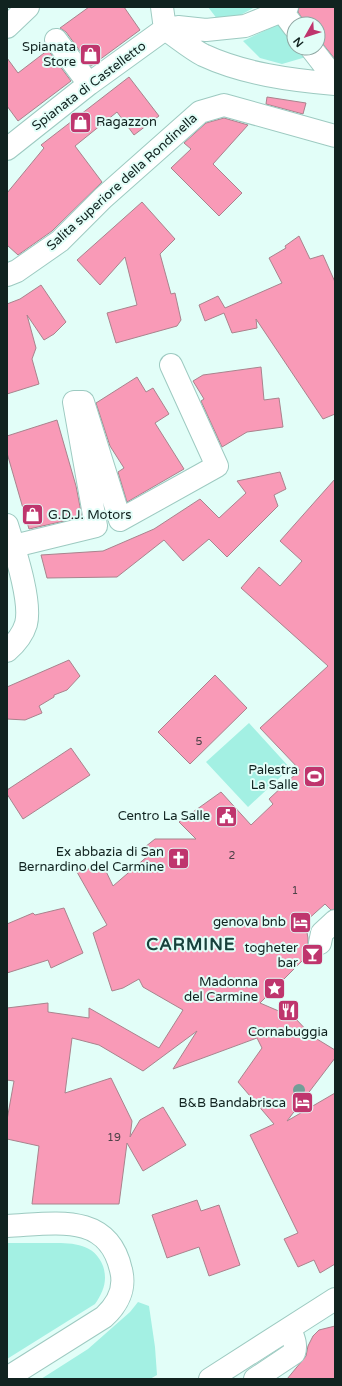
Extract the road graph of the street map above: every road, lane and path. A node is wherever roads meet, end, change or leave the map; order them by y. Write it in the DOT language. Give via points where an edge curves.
graph roads {
  1 [pos="28,7"];
  2 [pos="162,7"];
  3 [pos="285,13"];
  4 [pos="7,27"];
  5 [pos="165,29"];
  6 [pos="56,40"];
  7 [pos="317,56"];
  8 [pos="335,79"];
  9 [pos="89,84"];
  10 [pos="335,84"];
  11 [pos="335,136"];
  12 [pos="9,142"];
  13 [pos="7,275"];
  14 [pos="171,366"];
  15 [pos="7,525"];
  16 [pos="14,546"];
  17 [pos="7,651"];
  18 [pos="335,921"];
  19 [pos="320,943"];
  20 [pos="7,1226"];
  21 [pos="335,1299"];
  22 [pos="290,1329"];
  23 [pos="7,1378"];
  24 [pos="210,1379"];
  25 [pos="255,1379"];
  1 -- 4 [label="street"];
  2 -- 5 [label="street"];
  3 -- 5 [label="street" via="245,26 206,30 178,27"];
  5 -- 9 [label="street, Spianata di Castelletto"];
  5 -- 10 [label="street" via="202,54 234,66 274,76"];
  6 -- 9 [label="street"];
  7 -- 8 [label="street"];
  9 -- 12 [label="street, Spianata di Castelletto"];
  11 -- 13 [label="street, Salita superiore della Rondinella" via="224,105 200,112 103,198 60,241 17,271"];
  14 -- 16 [label="street" via="217,466 120,520 83,402 74,402 96,526"];
  15 -- 16 [label="street"];
  16 -- 17 [label="street" via="26,598 26,623 14,645"];
  18 -- 19 [label="street" via="322,933"];
  20 -- 23 [label="street" via="67,1223 94,1230 108,1240 114,1249 122,1273 122,1284 121,1294 104,1317"];
  21 -- 22 [label="street"];
  22 -- 24 [label="street"];
  22 -- 25 [label="street" via="296,1348 294,1353"];
}
